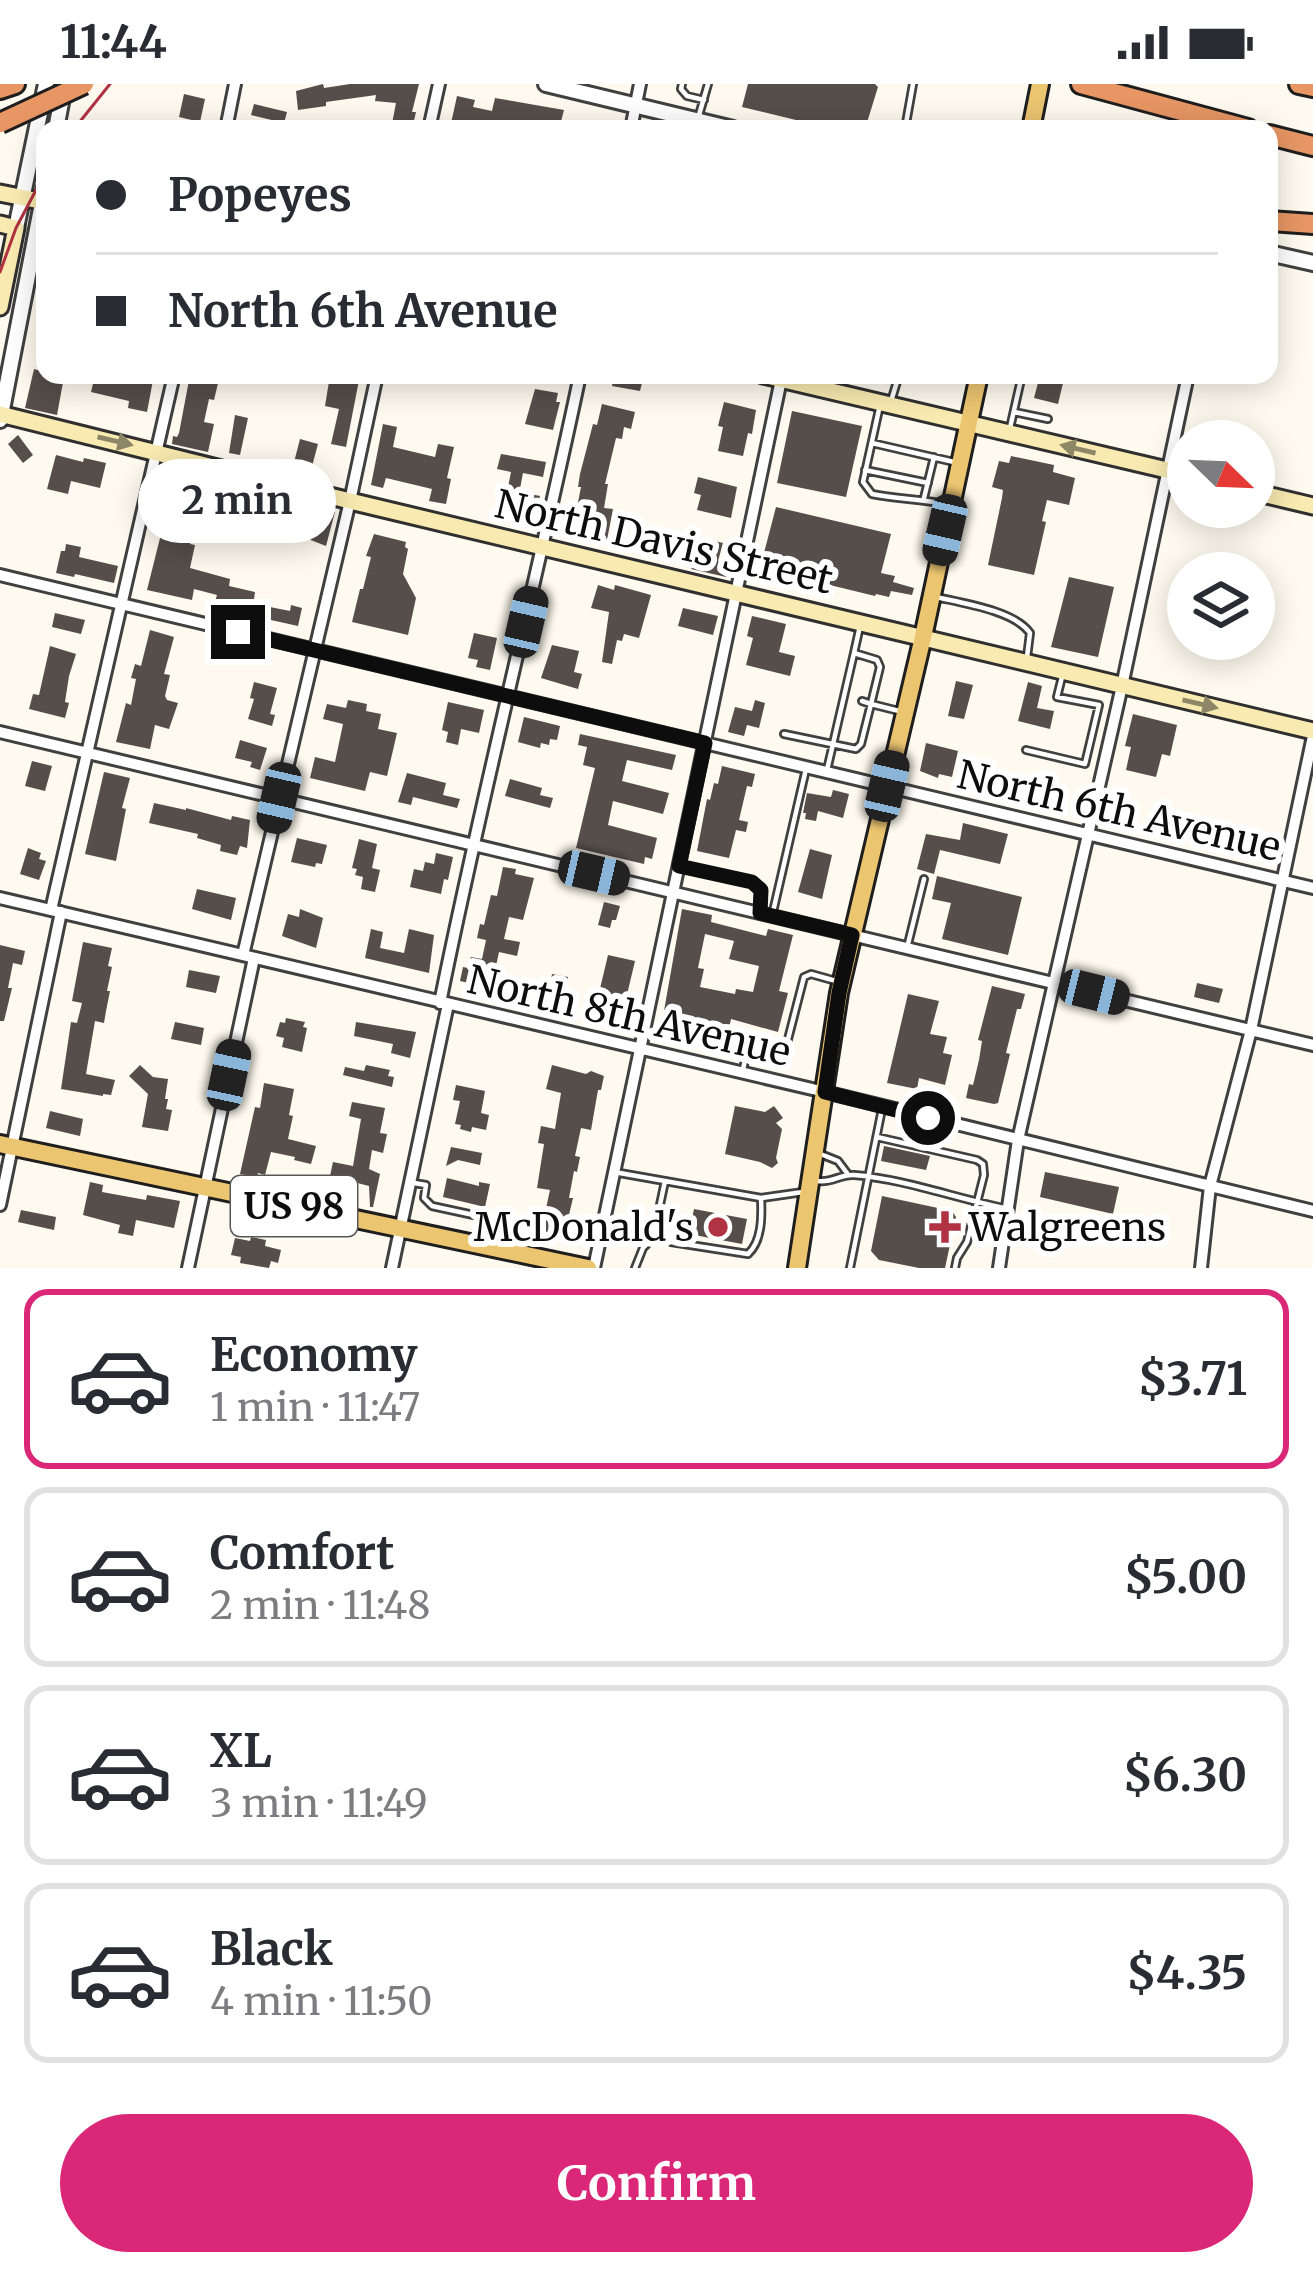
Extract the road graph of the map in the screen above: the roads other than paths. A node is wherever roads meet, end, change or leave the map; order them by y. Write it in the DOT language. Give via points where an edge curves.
graph roads {
  1 [pos="15,84"];
  2 [pos="46,84"];
  3 [pos="64,84"];
  4 [pos="83,84"];
  5 [pos="235,84"];
  6 [pos="439,84"];
  7 [pos="546,84"];
  8 [pos="640,84"];
  9 [pos="682,84"];
  10 [pos="708,84"];
  11 [pos="914,84"];
  12 [pos="1040,84"];
  13 [pos="1081,84"];
  14 [pos="1299,84"];
  15 [pos="1313,87"];
  16 [pos="0,89"];
  17 [pos="704,100"];
  18 [pos="635,106"];
  19 [pos="39,120"];
  20 [pos="58,120"];
  21 [pos="228,120"];
  22 [pos="432,120"];
  23 [pos="633,120"];
  24 [pos="694,120"];
  25 [pos="698,120"];
  26 [pos="906,120"];
  27 [pos="1032,120"];
  28 [pos="1215,120"];
  29 [pos="0,123"];
  30 [pos="36,133"];
  31 [pos="1278,137"];
  32 [pos="1313,146"];
  33 [pos="0,193"];
  34 [pos="23,197"];
  35 [pos="36,197"];
  36 [pos="36,203"];
  37 [pos="1278,222"];
  38 [pos="1313,224"];
  39 [pos="8,226"];
  40 [pos="36,237"];
  41 [pos="1278,255"];
  42 [pos="1313,263"];
  43 [pos="0,307"];
  44 [pos="172,384"];
  45 [pos="375,384"];
  46 [pos="578,384"];
  47 [pos="781,384"];
  48 [pos="809,384"];
  49 [pos="895,384"];
  50 [pos="977,384"];
  51 [pos="1020,384"];
  52 [pos="1186,384"];
  53 [pos="885,404"];
  54 [pos="1014,412"];
  55 [pos="0,416"];
  56 [pos="1048,419"];
  57 [pos="1179,420"];
  58 [pos="968,424"];
  59 [pos="1009,433"];
  60 [pos="871,443"];
  61 [pos="158,452"];
  62 [pos="934,457"];
  63 [pos="960,463"];
  64 [pos="865,470"];
  65 [pos="1167,470"];
  66 [pos="1167,475"];
  67 [pos="928,483"];
  68 [pos="1275,496"];
  69 [pos="924,500"];
  70 [pos="350,502"];
  71 [pos="951,506"];
  72 [pos="1313,506"];
  73 [pos="544,548"];
  74 [pos="0,575"];
  75 [pos="736,593"];
  76 [pos="932,596"];
  77 [pos="123,604"];
  78 [pos="861,622"];
  79 [pos="923,637"];
  80 [pos="315,650"];
  81 [pos="854,653"];
  82 [pos="1026,662"];
  83 [pos="851,663"];
  84 [pos="861,666"];
  85 [pos="870,668"];
  86 [pos="880,670"];
  87 [pos="1063,672"];
  88 [pos="848,676"];
  89 [pos="858,678"];
  90 [pos="867,680"];
  91 [pos="877,683"];
  92 [pos="1123,686"];
  93 [pos="509,696"];
  94 [pos="844,697"];
  95 [pos="853,699"];
  96 [pos="862,701"];
  97 [pos="872,704"];
  98 [pos="905,712"];
  99 [pos="839,715"];
  100 [pos="849,717"];
  101 [pos="857,719"];
  102 [pos="867,722"];
  103 [pos="836,727"];
  104 [pos="846,730"];
  105 [pos="854,731"];
  106 [pos="0,732"];
  107 [pos="784,734"];
  108 [pos="863,734"];
  109 [pos="1313,734"];
  110 [pos="705,743"];
  111 [pos="832,745"];
  112 [pos="1026,750"];
  113 [pos="88,753"];
  114 [pos="807,767"];
  115 [pos="826,772"];
  116 [pos="887,786"];
  117 [pos="279,798"];
  118 [pos="1088,834"];
  119 [pos="474,845"];
  120 [pos="679,866"];
  121 [pos="924,879"];
  122 [pos="1282,881"];
  123 [pos="1313,888"];
  124 [pos="673,892"];
  125 [pos="0,898"];
  126 [pos="56,911"];
  127 [pos="766,914"];
  128 [pos="852,935"];
  129 [pos="907,948"];
  130 [pos="248,956"];
  131 [pos="841,982"];
  132 [pos="1054,982"];
  133 [pos="444,1004"];
  134 [pos="1251,1030"];
  135 [pos="1313,1045"];
  136 [pos="640,1050"];
  137 [pos="741,1074"];
  138 [pos="825,1092"];
  139 [pos="883,1107"];
  140 [pos="877,1137"];
  141 [pos="1018,1140"];
  142 [pos="6,1146"];
  143 [pos="815,1152"];
  144 [pos="614,1172"];
  145 [pos="847,1174"];
  146 [pos="870,1177"];
  147 [pos="665,1180"];
  148 [pos="410,1182"];
  149 [pos="810,1186"];
  150 [pos="1210,1186"];
  151 [pos="205,1187"];
  152 [pos="761,1198"];
  153 [pos="977,1202"];
  154 [pos="0,1205"];
  155 [pos="1010,1209"];
  156 [pos="1313,1210"];
  157 [pos="400,1228"];
  158 [pos="657,1234"];
  159 [pos="486,1246"];
  160 [pos="188,1268"];
  161 [pos="392,1268"];
  162 [pos="591,1268"];
  163 [pos="635,1268"];
  164 [pos="797,1268"];
  165 [pos="850,1268"];
  166 [pos="956,1268"];
  167 [pos="999,1268"];
  168 [pos="1201,1268"];
  1 -- 16 [label="highway"];
  2 -- 19 [label="street"];
  3 -- 20 [label="street"];
  4 -- 29 [label="highway, bridge"];
  5 -- 21 [label="street"];
  6 -- 22 [label="street"];
  7 -- 18 [label="street"];
  8 -- 18 [label="street"];
  9 -- 17 [label="lane"];
  10 -- 17 [label="lane"];
  11 -- 26 [label="lane"];
  12 -- 27 [label="main road"];
  13 -- 28 [label="highway"];
  14 -- 15 [label="highway"];
  17 -- 25 [label="lane"];
  18 -- 23 [label="street"];
  18 -- 24 [label="street"];
  30 -- 34 [label="street"];
  31 -- 32 [label="highway"];
  33 -- 34 [label="main road"];
  34 -- 35 [label="main road"];
  34 -- 39 [label="street"];
  36 -- 39 [label="street"];
  37 -- 38 [label="highway"];
  39 -- 43 [label="main road"];
  40 -- 55 [label="street"];
  41 -- 42 [label="street"];
  44 -- 61 [label="street"];
  45 -- 70 [label="street"];
  46 -- 73 [label="street"];
  47 -- 75 [label="street"];
  48 -- 53 [label="main road"];
  49 -- 53 [label="lane"];
  50 -- 58 [label="main road"];
  51 -- 54 [label="lane"];
  52 -- 57 [label="street"];
  53 -- 58 [label="main road"];
  53 -- 60 [label="lane"];
  54 -- 56 [label="lane"];
  54 -- 59 [label="lane"];
  55 -- 61 [label="main road, North Davis Street, one-way"];
  58 -- 59 [label="main road"];
  58 -- 63 [label="main road"];
  65 -- 59 [label="main road, one-way"];
  60 -- 62 [label="lane"];
  60 -- 64 [label="lane"];
  61 -- 70 [label="main road, North Davis Street"];
  61 -- 77 [label="street"];
  62 -- 63 [label="lane"];
  62 -- 67 [label="lane"];
  63 -- 71 [label="main road"];
  64 -- 67 [label="lane"];
  64 -- 69 [label="lane" via="872,494"];
  66 -- 92 [label="street"];
  67 -- 69 [label="lane"];
  68 -- 72 [label="main road"];
  69 -- 71 [label="lane"];
  70 -- 73 [label="main road, North Davis Street"];
  70 -- 80 [label="street"];
  71 -- 76 [label="main road"];
  73 -- 75 [label="main road, North Davis Street"];
  73 -- 93 [label="street"];
  74 -- 77 [label="street, North 6th Avenue"];
  75 -- 78 [label="main road, North Davis Street"];
  75 -- 110 [label="street"];
  76 -- 79 [label="main road"];
  76 -- 82 [label="lane" via="1025,625"];
  77 -- 80 [label="street, North 6th Avenue"];
  77 -- 113 [label="street"];
  78 -- 79 [label="main road, North Davis Street"];
  78 -- 81 [label="lane"];
  79 -- 82 [label="main road, North Davis Street"];
  79 -- 98 [label="main road"];
  80 -- 93 [label="street, North 6th Avenue"];
  80 -- 117 [label="street"];
  81 -- 83 [label="lane"];
  81 -- 86 [label="lane" via="877,660"];
  82 -- 87 [label="main road, North Davis Street"];
  83 -- 84 [label="lane"];
  83 -- 88 [label="lane"];
  85 -- 86 [label="lane"];
  86 -- 91 [label="lane"];
  87 -- 92 [label="main road, North Davis Street"];
  87 -- 112 [label="lane" via="1057,697 1099,705 1085,764"];
  88 -- 89 [label="lane"];
  88 -- 94 [label="lane"];
  90 -- 91 [label="lane"];
  91 -- 97 [label="lane"];
  92 -- 109 [label="main road, North Davis Street, one-way"];
  92 -- 118 [label="street"];
  93 -- 110 [label="street, North 6th Avenue"];
  93 -- 119 [label="street"];
  94 -- 95 [label="lane"];
  94 -- 99 [label="lane"];
  96 -- 97 [label="lane"];
  97 -- 98 [label="lane"];
  97 -- 102 [label="lane"];
  98 -- 116 [label="main road"];
  99 -- 100 [label="lane"];
  99 -- 103 [label="lane"];
  101 -- 102 [label="lane"];
  102 -- 108 [label="lane"];
  103 -- 104 [label="lane"];
  103 -- 111 [label="lane"];
  105 -- 108 [label="lane"];
  106 -- 113 [label="street"];
  107 -- 111 [label="lane"];
  108 -- 111 [label="lane" via="856,749"];
  109 -- 122 [label="street"];
  110 -- 114 [label="street, North 6th Avenue"];
  110 -- 120 [label="street"];
  111 -- 115 [label="lane"];
  113 -- 117 [label="street"];
  113 -- 126 [label="street"];
  114 -- 115 [label="street, North 6th Avenue"];
  114 -- 127 [label="lane"];
  115 -- 116 [label="street, North 6th Avenue"];
  116 -- 118 [label="street, North 6th Avenue"];
  116 -- 128 [label="main road"];
  117 -- 119 [label="street"];
  117 -- 130 [label="street"];
  118 -- 122 [label="street, North 6th Avenue"];
  118 -- 132 [label="street"];
  119 -- 124 [label="street"];
  119 -- 133 [label="street"];
  120 -- 124 [label="street"];
  120 -- 127 [label="lane" via="752,882"];
  121 -- 129 [label="lane"];
  122 -- 123 [label="street, North 6th Avenue"];
  122 -- 134 [label="street"];
  124 -- 127 [label="street"];
  124 -- 136 [label="street"];
  125 -- 126 [label="street, North 8th Avenue"];
  126 -- 130 [label="street, North 8th Avenue"];
  126 -- 142 [label="street"];
  127 -- 128 [label="street"];
  128 -- 129 [label="street"];
  128 -- 131 [label="main road"];
  129 -- 132 [label="street"];
  130 -- 133 [label="street, North 8th Avenue"];
  130 -- 151 [label="street"];
  131 -- 137 [label="lane" via="804,976 786,1047 751,1045"];
  131 -- 138 [label="main road"];
  132 -- 134 [label="street"];
  132 -- 141 [label="street"];
  133 -- 136 [label="street, North 8th Avenue"];
  133 -- 148 [label="street"];
  134 -- 135 [label="street"];
  134 -- 150 [label="street"];
  136 -- 137 [label="street, North 8th Avenue"];
  136 -- 144 [label="street"];
  137 -- 138 [label="street, North 8th Avenue"];
  138 -- 139 [label="street, North 8th Avenue"];
  138 -- 143 [label="main road"];
  139 -- 140 [label="lane"];
  139 -- 141 [label="street, North 8th Avenue"];
  140 -- 146 [label="lane"];
  140 -- 153 [label="lane" via="977,1160 984,1175"];
  141 -- 150 [label="street, North 8th Avenue"];
  141 -- 155 [label="street"];
  142 -- 151 [label="main road, US 98"];
  142 -- 154 [label="street"];
  143 -- 145 [label="lane"];
  143 -- 149 [label="main road"];
  144 -- 147 [label="lane"];
  144 -- 162 [label="street"];
  145 -- 146 [label="lane"];
  145 -- 149 [label="lane"];
  146 -- 153 [label="lane"];
  146 -- 165 [label="lane"];
  147 -- 152 [label="lane"];
  147 -- 158 [label="lane"];
  148 -- 157 [label="street"];
  148 -- 159 [label="lane" via="426,1185 432,1206 492,1219"];
  149 -- 152 [label="lane"];
  149 -- 164 [label="main road"];
  150 -- 156 [label="street, North 8th Avenue"];
  150 -- 168 [label="street"];
  151 -- 157 [label="main road, US 98"];
  151 -- 160 [label="street"];
  152 -- 158 [label="lane" via="748,1254"];
  153 -- 155 [label="lane"];
  153 -- 166 [label="lane"];
  155 -- 167 [label="street"];
  157 -- 159 [label="main road, US 98"];
  157 -- 161 [label="street"];
  158 -- 163 [label="lane"];
  159 -- 162 [label="main road, US 98"];
}
